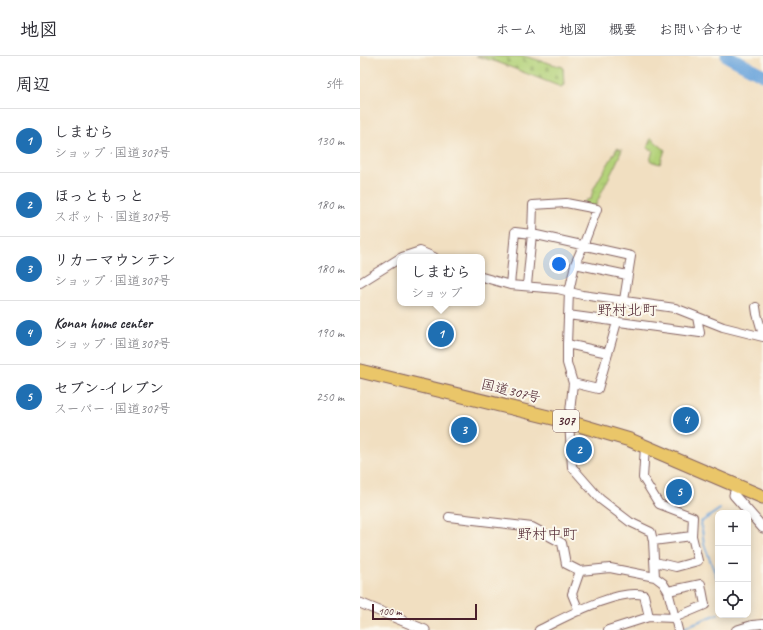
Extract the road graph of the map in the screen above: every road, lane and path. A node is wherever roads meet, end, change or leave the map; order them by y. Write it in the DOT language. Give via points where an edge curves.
graph roads {
  1 [pos="532,234"];
  2 [pos="583,246"];
  3 [pos="412,254"];
  4 [pos="427,254"];
  5 [pos="397,260"];
  6 [pos="575,264"];
  7 [pos="627,275"];
  8 [pos="485,278"];
  9 [pos="360,282"];
  10 [pos="510,285"];
  11 [pos="526,285"];
  12 [pos="569,292"];
  13 [pos="624,300"];
  14 [pos="756,307"];
  15 [pos="568,315"];
  16 [pos="697,316"];
  17 [pos="617,322"];
  18 [pos="763,336"];
  19 [pos="567,344"];
  20 [pos="608,352"];
  21 [pos="360,371"];
  22 [pos="573,383"];
  23 [pos="569,422"];
  24 [pos="645,446"];
  25 [pos="737,485"];
  26 [pos="763,496"];
  27 [pos="448,517"];
  28 [pos="763,528"];
  29 [pos="692,536"];
  30 [pos="653,541"];
  31 [pos="655,562"];
  32 [pos="580,571"];
  33 [pos="655,577"];
  34 [pos="668,591"];
  35 [pos="360,603"];
  36 [pos="579,611"];
  37 [pos="649,617"];
  38 [pos="674,618"];
  39 [pos="763,624"];
  40 [pos="425,630"];
  41 [pos="539,630"];
  42 [pos="608,630"];
  43 [pos="678,630"];
  44 [pos="736,630"];
  1 -- 2 [label="street"];
  1 -- 2 [label="street" via="533,205 566,203 597,209"];
  1 -- 10 [label="street" via="515,232"];
  1 -- 11 [label="street"];
  2 -- 6 [label="street"];
  2 -- 7 [label="street" via="631,256"];
  3 -- 4 [label="street" via="420,251"];
  5 -- 9 [label="street"];
  6 -- 7 [label="street"];
  6 -- 12 [label="street"];
  7 -- 13 [label="street"];
  8 -- 10 [label="street"];
  10 -- 11 [label="street"];
  11 -- 12 [label="street"];
  12 -- 13 [label="street"];
  12 -- 15 [label="street"];
  13 -- 16 [label="street" via="675,308"];
  14 -- 18 [label="street"];
  15 -- 17 [label="street"];
  15 -- 19 [label="street"];
  16 -- 17 [label="street" via="700,333"];
  16 -- 18 [label="street" via="723,327"];
  17 -- 20 [label="street"];
  19 -- 20 [label="street"];
  19 -- 22 [label="street" via="567,363"];
  20 -- 22 [label="street" via="598,388"];
  21 -- 23 [label="highway, 国道307号 / 307"];
  22 -- 23 [label="street"];
  23 -- 24 [label="highway, 国道307号 / 307"];
  23 -- 30 [label="street" via="572,467 600,499 630,522 650,532"];
  24 -- 25 [label="highway, 国道307号 / 307"];
  24 -- 29 [label="street" via="643,478 659,504 693,517"];
  25 -- 26 [label="highway, 国道307号 / 307"];
  25 -- 28 [label="street" via="734,495"];
  27 -- 32 [label="street" via="532,527 562,543 566,564"];
  29 -- 30 [label="street"];
  29 -- 31 [label="street" via="698,561 676,567"];
  30 -- 31 [label="street"];
  31 -- 33 [label="street"];
  32 -- 33 [label="street" via="610,568"];
  32 -- 36 [label="street" via="572,594"];
  33 -- 34 [label="street"];
  34 -- 38 [label="street"];
  34 -- 38 [label="street" via="701,584 705,605"];
  35 -- 40 [label="street"];
  36 -- 37 [label="street" via="604,600 636,593 644,595"];
  36 -- 41 [label="street"];
  37 -- 38 [label="street"];
  37 -- 42 [label="street"];
  38 -- 43 [label="street"];
  39 -- 44 [label="street"];
}
